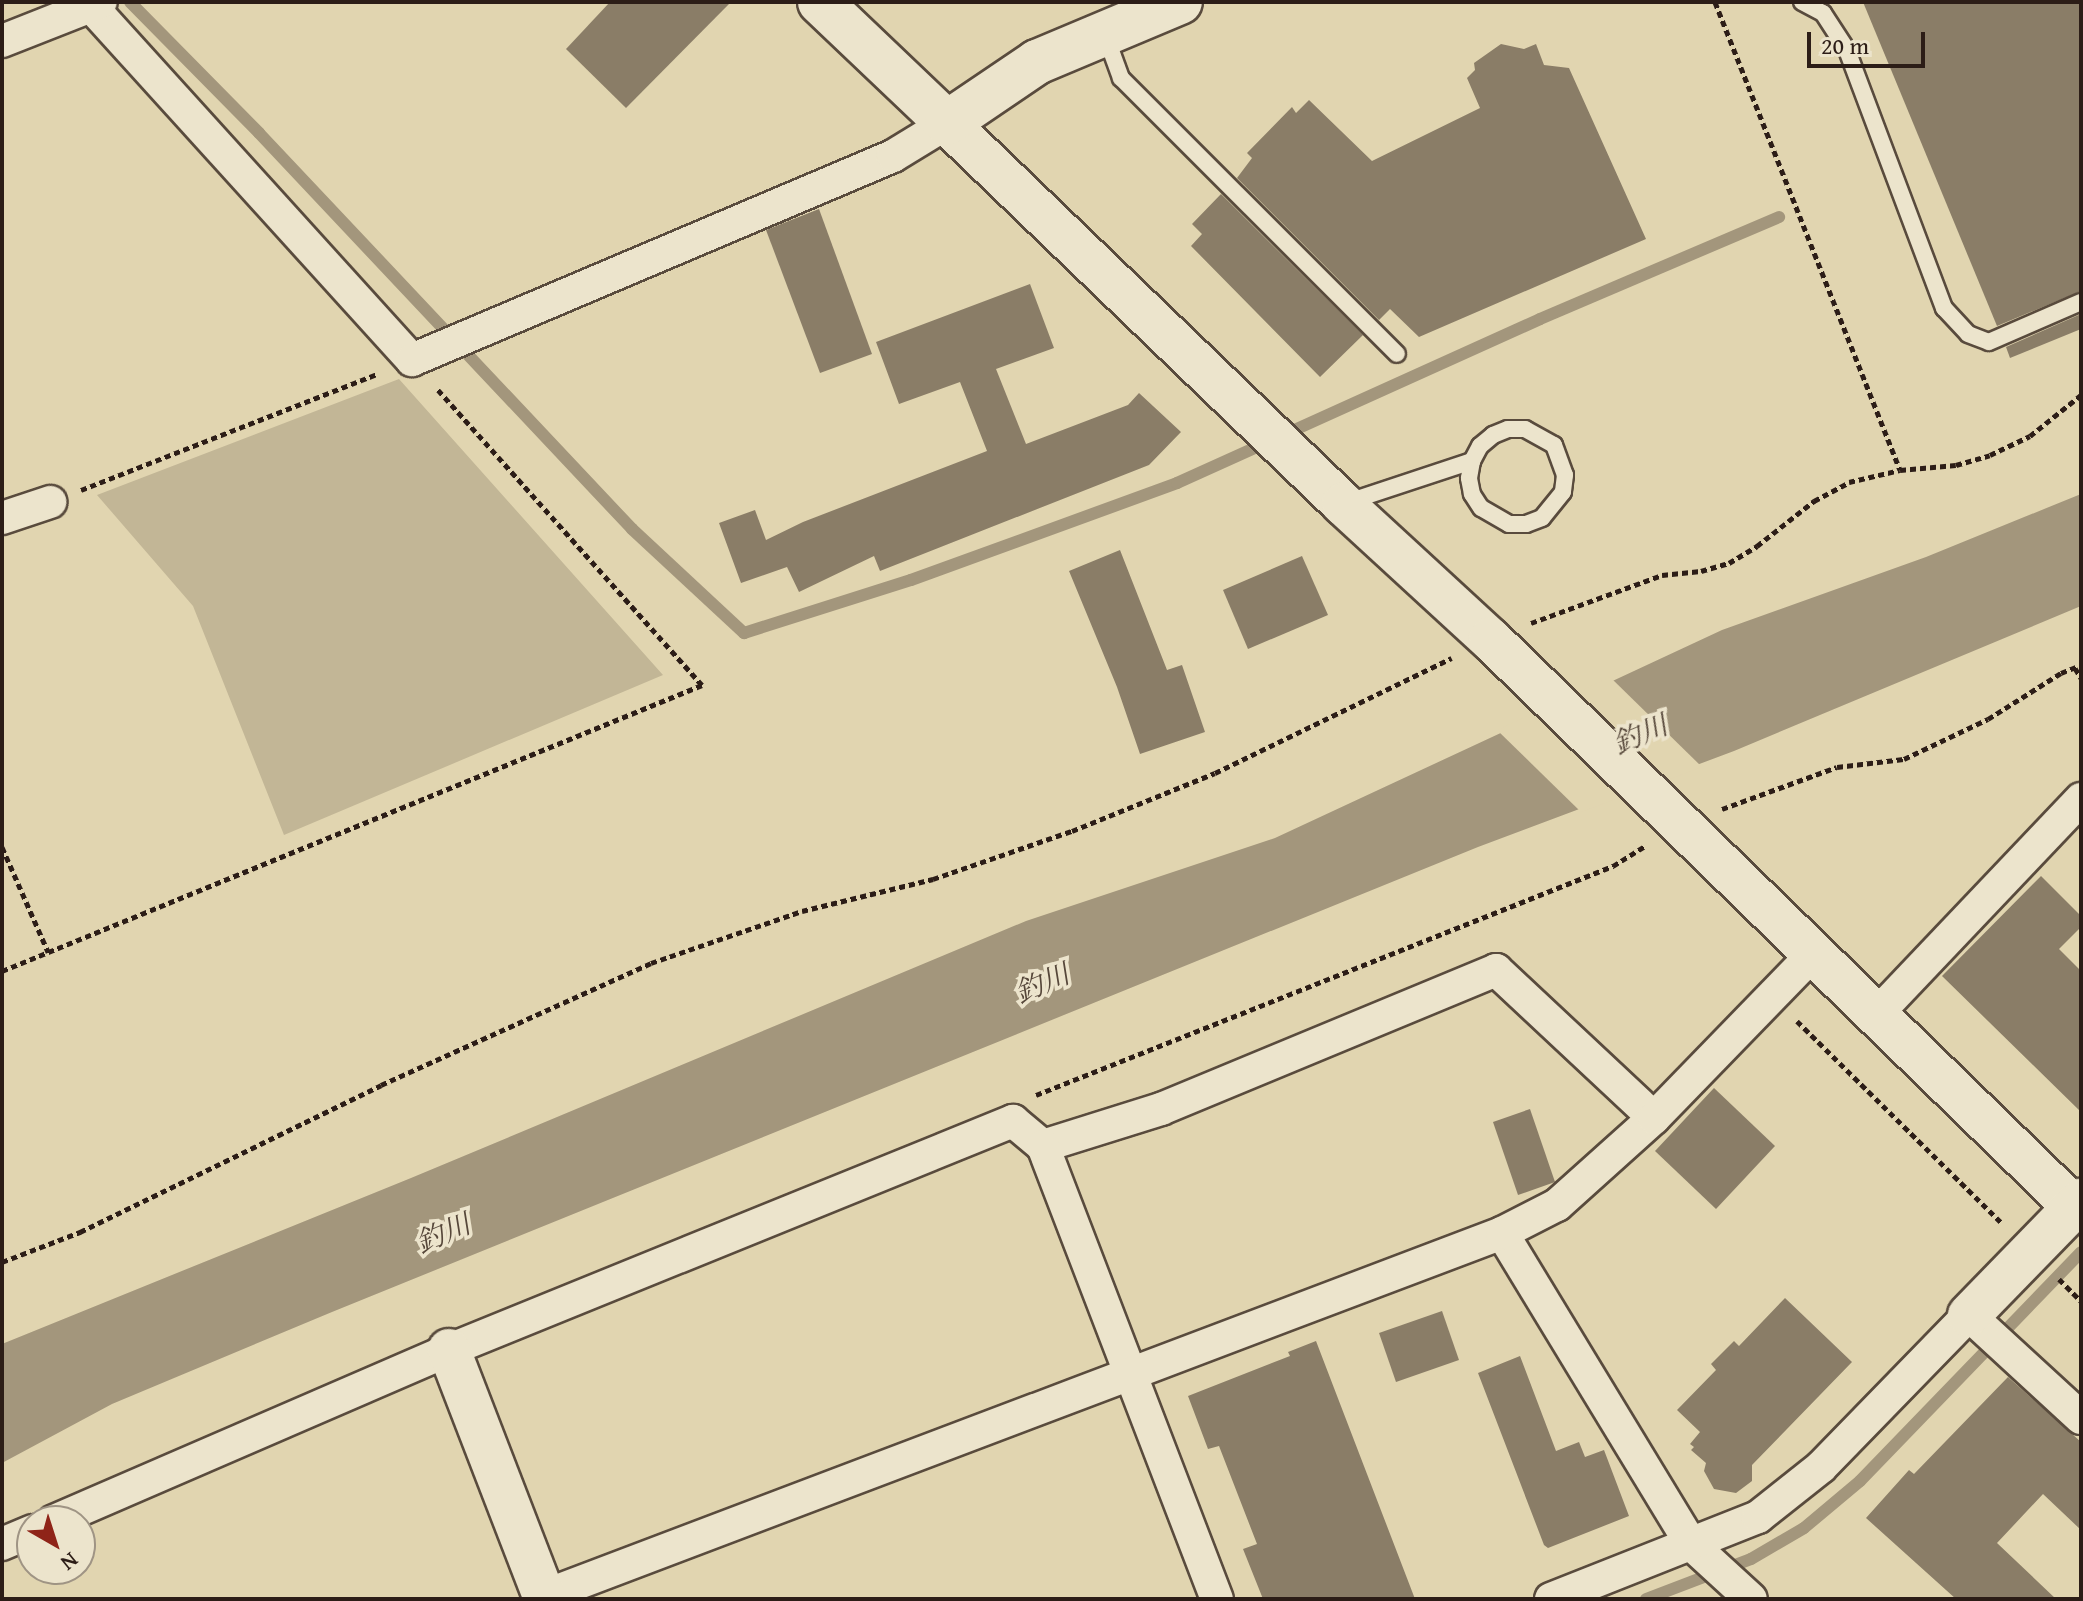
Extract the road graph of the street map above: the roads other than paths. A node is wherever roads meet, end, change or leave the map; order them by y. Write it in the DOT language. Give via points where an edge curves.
graph roads {
  1 [pos="820,2"];
  2 [pos="1180,2"];
  3 [pos="1802,2"];
  4 [pos="96,4"];
  5 [pos="1105,33"];
  6 [pos="2,41"];
  7 [pos="947,123"];
  8 [pos="2081,302"];
  9 [pos="1397,354"];
  10 [pos="1472,461"];
  11 [pos="50,502"];
  12 [pos="1343,504"];
  13 [pos="2,518"];
  14 [pos="2081,799"];
  15 [pos="1813,954"];
  16 [pos="1876,1015"];
  17 [pos="1654,1118"];
  18 [pos="1043,1146"];
  19 [pos="2079,1211"];
  20 [pos="1502,1233"];
  21 [pos="1969,1315"];
  22 [pos="449,1350"];
  23 [pos="1129,1374"];
  24 [pos="2081,1418"];
  25 [pos="91,1505"];
  26 [pos="1691,1544"];
  27 [pos="545,1598"];
  28 [pos="1217,1599"];
  29 [pos="1551,1599"];
  30 [pos="1751,1599"];
  1 -- 7 [label="main road"];
  2 -- 5 [label="main road"];
  3 -- 8 [label="lane" via="1823,13 1847,50 1944,308 1968,334 1989,342"];
  4 -- 6 [label="street"];
  4 -- 7 [label="street" via="412,360 893,156"];
  5 -- 7 [label="main road" via="1037,62"];
  5 -- 9 [label="lane" via="1121,78"];
  7 -- 12 [label="street"];
  10 -- 10 [label="lane" via="1493,435 1525,429 1554,445 1565,475 1563,492 1542,518 1509,524 1493,518 1477,501 1469,478"];
  10 -- 12 [label="lane"];
  11 -- 13 [label="street"];
  12 -- 15 [label="street" via="1500,648"];
  14 -- 16 [label="street"];
  15 -- 16 [label="street"];
  15 -- 17 [label="street"];
  16 -- 19 [label="street"];
  17 -- 18 [label="street" via="1496,970 1161,1109"];
  17 -- 20 [label="street" via="1557,1205"];
  18 -- 22 [label="street" via="1013,1121"];
  18 -- 23 [label="street"];
  19 -- 21 [label="street"];
  20 -- 23 [label="street"];
  20 -- 26 [label="street"];
  21 -- 24 [label="street"];
  21 -- 26 [label="street" via="1821,1467 1758,1517"];
  22 -- 25 [label="street"];
  22 -- 27 [label="street"];
  23 -- 27 [label="street"];
  23 -- 28 [label="street"];
  26 -- 29 [label="street"];
  26 -- 30 [label="street"];
}
